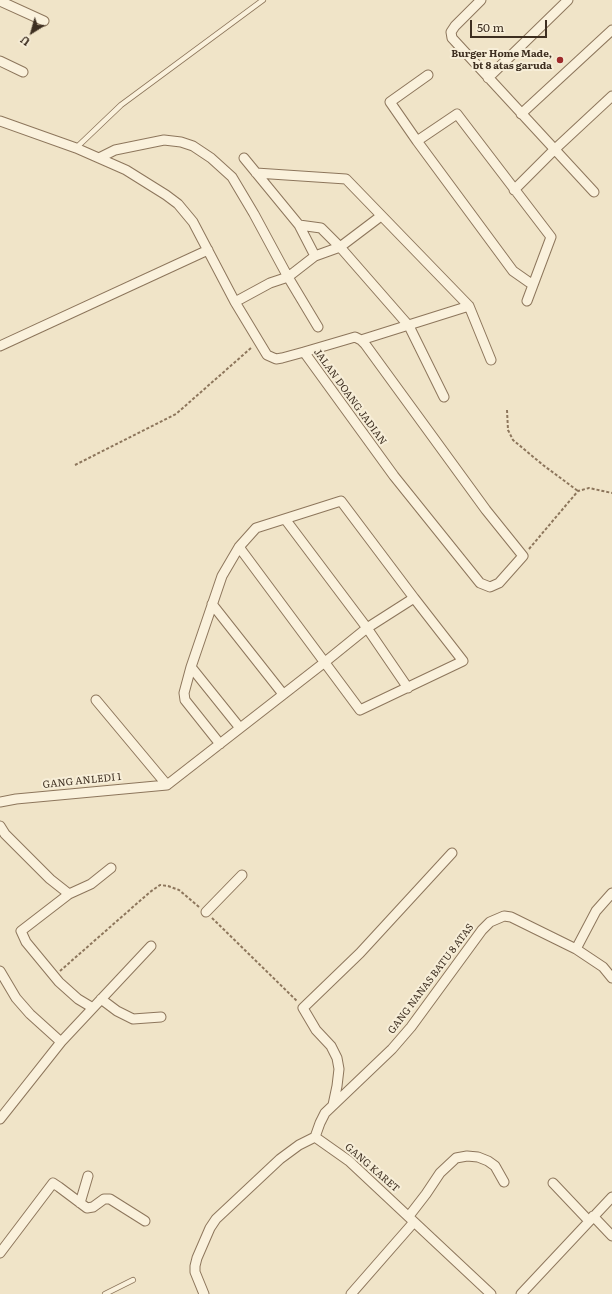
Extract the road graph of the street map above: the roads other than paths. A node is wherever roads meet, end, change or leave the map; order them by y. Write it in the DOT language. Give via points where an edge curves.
graph roads {
  1 [pos="263,0"];
  2 [pos="481,0"];
  3 [pos="568,0"];
  4 [pos="0,1"];
  5 [pos="44,21"];
  6 [pos="612,30"];
  7 [pos="0,61"];
  8 [pos="23,72"];
  9 [pos="428,75"];
  10 [pos="488,78"];
  11 [pos="612,96"];
  12 [pos="522,114"];
  13 [pos="0,121"];
  14 [pos="417,141"];
  15 [pos="76,148"];
  16 [pos="554,150"];
  17 [pos="99,158"];
  18 [pos="244,158"];
  19 [pos="256,173"];
  20 [pos="514,190"];
  21 [pos="594,192"];
  22 [pos="381,216"];
  23 [pos="299,225"];
  24 [pos="340,247"];
  25 [pos="208,250"];
  26 [pos="315,256"];
  27 [pos="288,277"];
  28 [pos="533,285"];
  29 [pos="527,301"];
  30 [pos="235,302"];
  31 [pos="469,306"];
  32 [pos="409,326"];
  33 [pos="318,327"];
  34 [pos="361,340"];
  35 [pos="0,346"];
  36 [pos="304,352"];
  37 [pos="491,360"];
  38 [pos="444,397"];
  39 [pos="285,519"];
  40 [pos="239,547"];
  41 [pos="414,598"];
  42 [pos="212,604"];
  43 [pos="367,628"];
  44 [pos="325,662"];
  45 [pos="191,667"];
  46 [pos="408,688"];
  47 [pos="283,694"];
  48 [pos="96,700"];
  49 [pos="240,728"];
  50 [pos="220,744"];
  51 [pos="167,785"];
  52 [pos="0,802"];
  53 [pos="0,826"];
  54 [pos="452,853"];
  55 [pos="111,868"];
  56 [pos="242,875"];
  57 [pos="612,893"];
  58 [pos="69,894"];
  59 [pos="206,912"];
  60 [pos="151,946"];
  61 [pos="576,949"];
  62 [pos="0,971"];
  63 [pos="612,978"];
  64 [pos="101,999"];
  65 [pos="93,1008"];
  66 [pos="161,1017"];
  67 [pos="61,1042"];
  68 [pos="333,1105"];
  69 [pos="0,1119"];
  70 [pos="315,1137"];
  71 [pos="88,1176"];
  72 [pos="504,1182"];
  73 [pos="553,1183"];
  74 [pos="612,1197"];
  75 [pos="80,1203"];
  76 [pos="412,1219"];
  77 [pos="591,1219"];
  78 [pos="145,1221"];
  79 [pos="612,1236"];
  80 [pos="0,1252"];
  81 [pos="132,1280"];
  82 [pos="105,1294"];
  83 [pos="204,1294"];
  84 [pos="351,1294"];
  85 [pos="491,1294"];
  86 [pos="520,1294"];
  1 -- 15 [label="lane" via="121,105"];
  2 -- 10 [label="street" via="455,26 451,35"];
  3 -- 10 [label="street"];
  4 -- 5 [label="street"];
  6 -- 12 [label="street"];
  7 -- 8 [label="street"];
  9 -- 14 [label="street" via="390,102"];
  10 -- 12 [label="street"];
  11 -- 16 [label="street"];
  12 -- 16 [label="street"];
  13 -- 15 [label="street, JALAN DOANG JADIAN"];
  14 -- 20 [label="street" via="457,114"];
  14 -- 28 [label="street" via="513,271"];
  15 -- 17 [label="street, JALAN DOANG JADIAN"];
  16 -- 20 [label="street"];
  16 -- 21 [label="street"];
  17 -- 25 [label="street, JALAN DOANG JADIAN" via="126,170 178,204 193,222"];
  17 -- 27 [label="street" via="115,150 164,140 193,146 232,177"];
  18 -- 19 [label="street"];
  19 -- 22 [label="street" via="346,179"];
  19 -- 23 [label="street"];
  20 -- 28 [label="street" via="551,237"];
  22 -- 24 [label="street"];
  22 -- 31 [label="street"];
  23 -- 24 [label="street" via="321,228"];
  23 -- 26 [label="street"];
  24 -- 26 [label="street"];
  24 -- 32 [label="street"];
  25 -- 30 [label="street, JALAN DOANG JADIAN"];
  25 -- 35 [label="street"];
  26 -- 27 [label="street"];
  27 -- 30 [label="street" via="270,283"];
  27 -- 33 [label="street"];
  28 -- 29 [label="street"];
  30 -- 36 [label="street, JALAN DOANG JADIAN" via="267,355 276,359"];
  31 -- 32 [label="street"];
  31 -- 37 [label="street"];
  32 -- 34 [label="street"];
  32 -- 38 [label="street"];
  34 -- 36 [label="street" via="355,337 348,338"];
  34 -- 36 [label="street, JALAN DOANG JADIAN" via="523,556 499,583 490,587 480,583 394,476"];
  39 -- 40 [label="street" via="256,528"];
  39 -- 41 [label="street" via="341,501"];
  39 -- 43 [label="street"];
  40 -- 42 [label="street" via="222,576"];
  40 -- 44 [label="street"];
  41 -- 43 [label="street"];
  41 -- 46 [label="street" via="463,661"];
  42 -- 45 [label="street"];
  42 -- 47 [label="street"];
  43 -- 44 [label="street"];
  43 -- 46 [label="street"];
  44 -- 46 [label="street" via="360,710"];
  44 -- 47 [label="street"];
  45 -- 49 [label="street"];
  45 -- 50 [label="street" via="184,693 185,700"];
  47 -- 49 [label="street"];
  48 -- 51 [label="street"];
  49 -- 50 [label="street"];
  50 -- 51 [label="street"];
  51 -- 52 [label="street, GANG ANLEDI 1"];
  53 -- 58 [label="street" via="50,879"];
  54 -- 68 [label="street" via="360,952 303,1008 337,1058 337,1086"];
  55 -- 58 [label="street" via="91,884"];
  56 -- 59 [label="street"];
  57 -- 61 [label="street" via="596,911"];
  58 -- 65 [label="street" via="21,931 26,942 59,982"];
  60 -- 64 [label="street"];
  61 -- 63 [label="street, GANG NANAS BATU 8 ATAS" via="603,967"];
  61 -- 68 [label="street, GANG NANAS BATU 8 ATAS" via="511,917 504,916 490,922 411,1026"];
  62 -- 67 [label="street" via="21,1004"];
  64 -- 65 [label="street"];
  64 -- 66 [label="street" via="133,1019"];
  65 -- 67 [label="street"];
  67 -- 69 [label="street"];
  68 -- 70 [label="street, GANG NANAS BATU 8 ATAS" via="325,1113"];
  70 -- 76 [label="street, GANG KARET" via="349,1161"];
  70 -- 83 [label="street" via="280,1159 216,1219 195,1266"];
  71 -- 75 [label="street"];
  72 -- 76 [label="street" via="495,1166 488,1161 478,1157 456,1158 440,1173"];
  73 -- 77 [label="street"];
  74 -- 77 [label="street"];
  75 -- 78 [label="street" via="89,1208 104,1199 110,1199"];
  75 -- 80 [label="street" via="53,1183"];
  76 -- 84 [label="street"];
  76 -- 85 [label="street, GANG KARET"];
  77 -- 79 [label="street"];
  77 -- 86 [label="street"];
  81 -- 82 [label="lane"];
}
